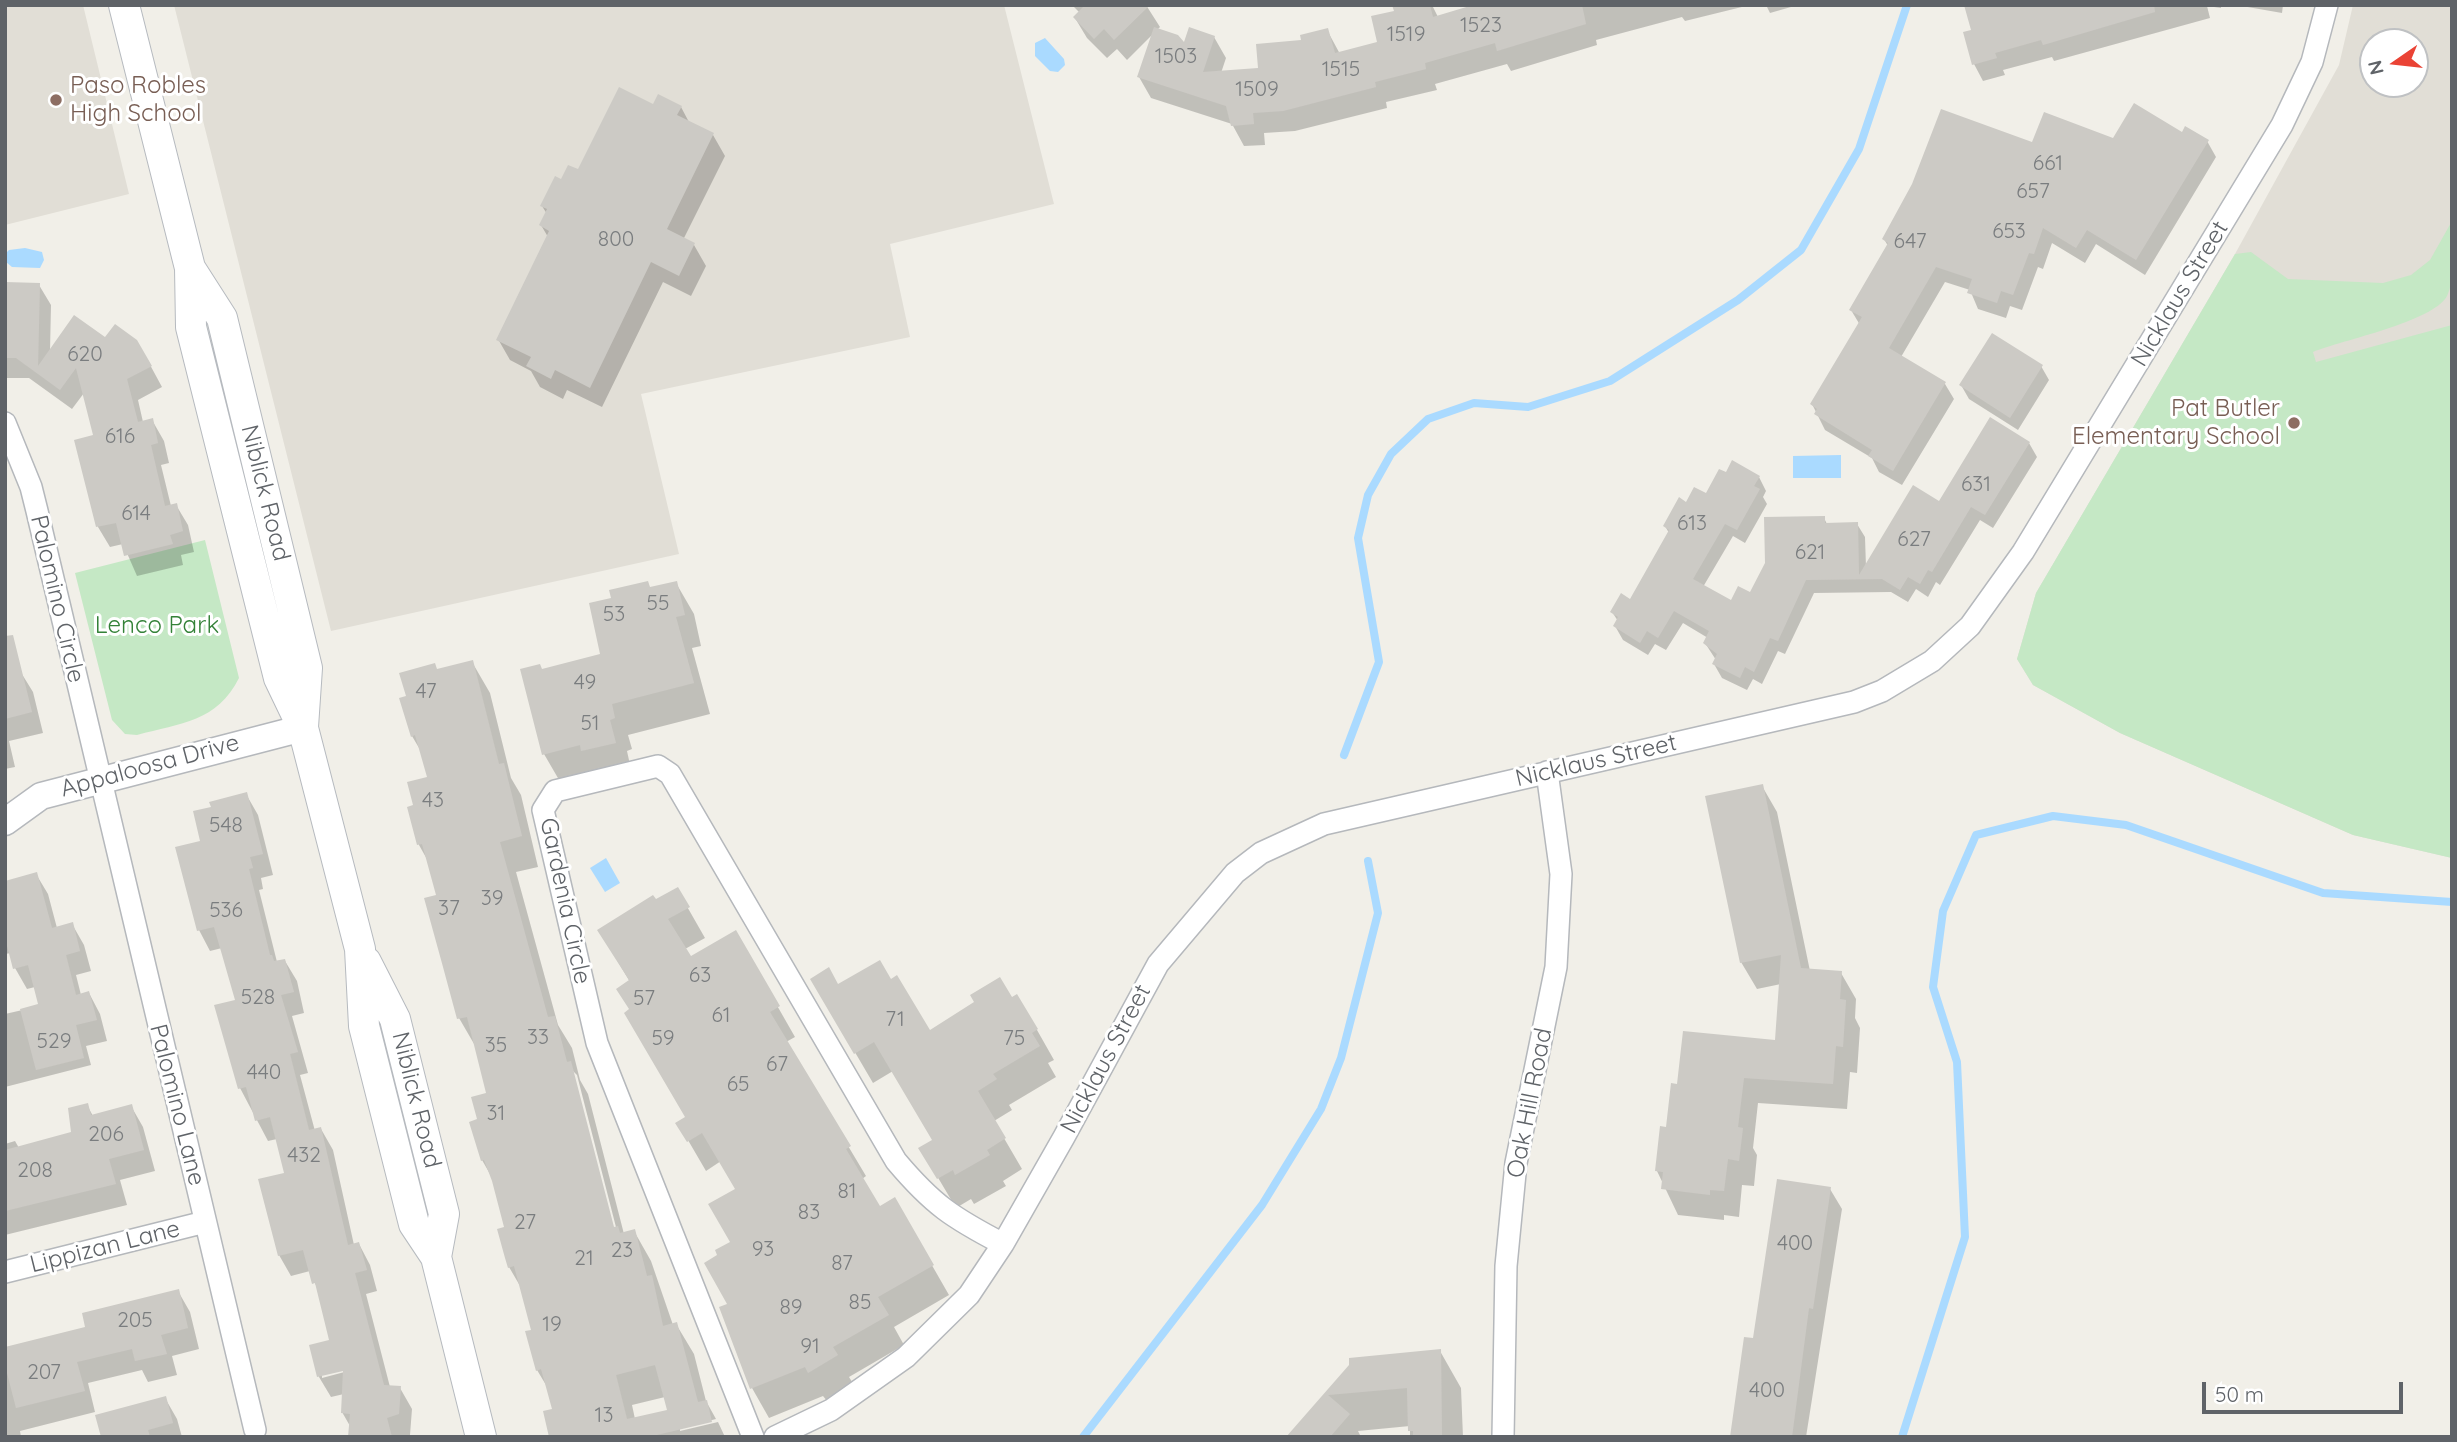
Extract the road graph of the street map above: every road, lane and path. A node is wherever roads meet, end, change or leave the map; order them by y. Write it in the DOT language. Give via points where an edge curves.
graph roads {
  1 [pos="124,5"];
  2 [pos="2328,5"];
  3 [pos="5,423"];
  4 [pos="303,728"];
  5 [pos="1547,772"];
  6 [pos="98,779"];
  7 [pos="5,822"];
  8 [pos="205,1222"];
  9 [pos="1003,1244"];
  10 [pos="5,1272"];
  11 [pos="255,1430"];
  12 [pos="481,1437"];
  13 [pos="752,1437"];
  14 [pos="775,1437"];
  15 [pos="1503,1437"];
  1 -- 4 [label="main road, Niblick Road" via="190,268 222,318 307,668"];
  2 -- 5 [label="street, Nicklaus Street" via="2312,62 2282,125 2023,552 1970,626 1932,661 1854,702"];
  3 -- 6 [label="street, Palomino Circle" via="31,487"];
  4 -- 6 [label="street, Appaloosa Drive"];
  4 -- 12 [label="main road, Niblick Road" via="360,949 368,1039 414,1224 436,1257"];
  5 -- 9 [label="street, Nicklaus Street" via="1324,824 1261,853 1235,873 1158,964"];
  5 -- 15 [label="street, Oak Hill Road" via="1561,874 1558,938 1516,1163 1506,1266"];
  6 -- 7 [label="street, Appaloosa Drive" via="41,796"];
  6 -- 8 [label="street, Palomino Lane"];
  8 -- 10 [label="street, Lippizan Lane"];
  8 -- 11 [label="street, Palomino Lane"];
  9 -- 13 [label="street, Gardenia Circle" via="952,1218 896,1161 670,774 658,766 555,791 543,810 597,1043"];
  9 -- 14 [label="street, Nicklaus Street" via="969,1295 906,1357 831,1410"];
}
